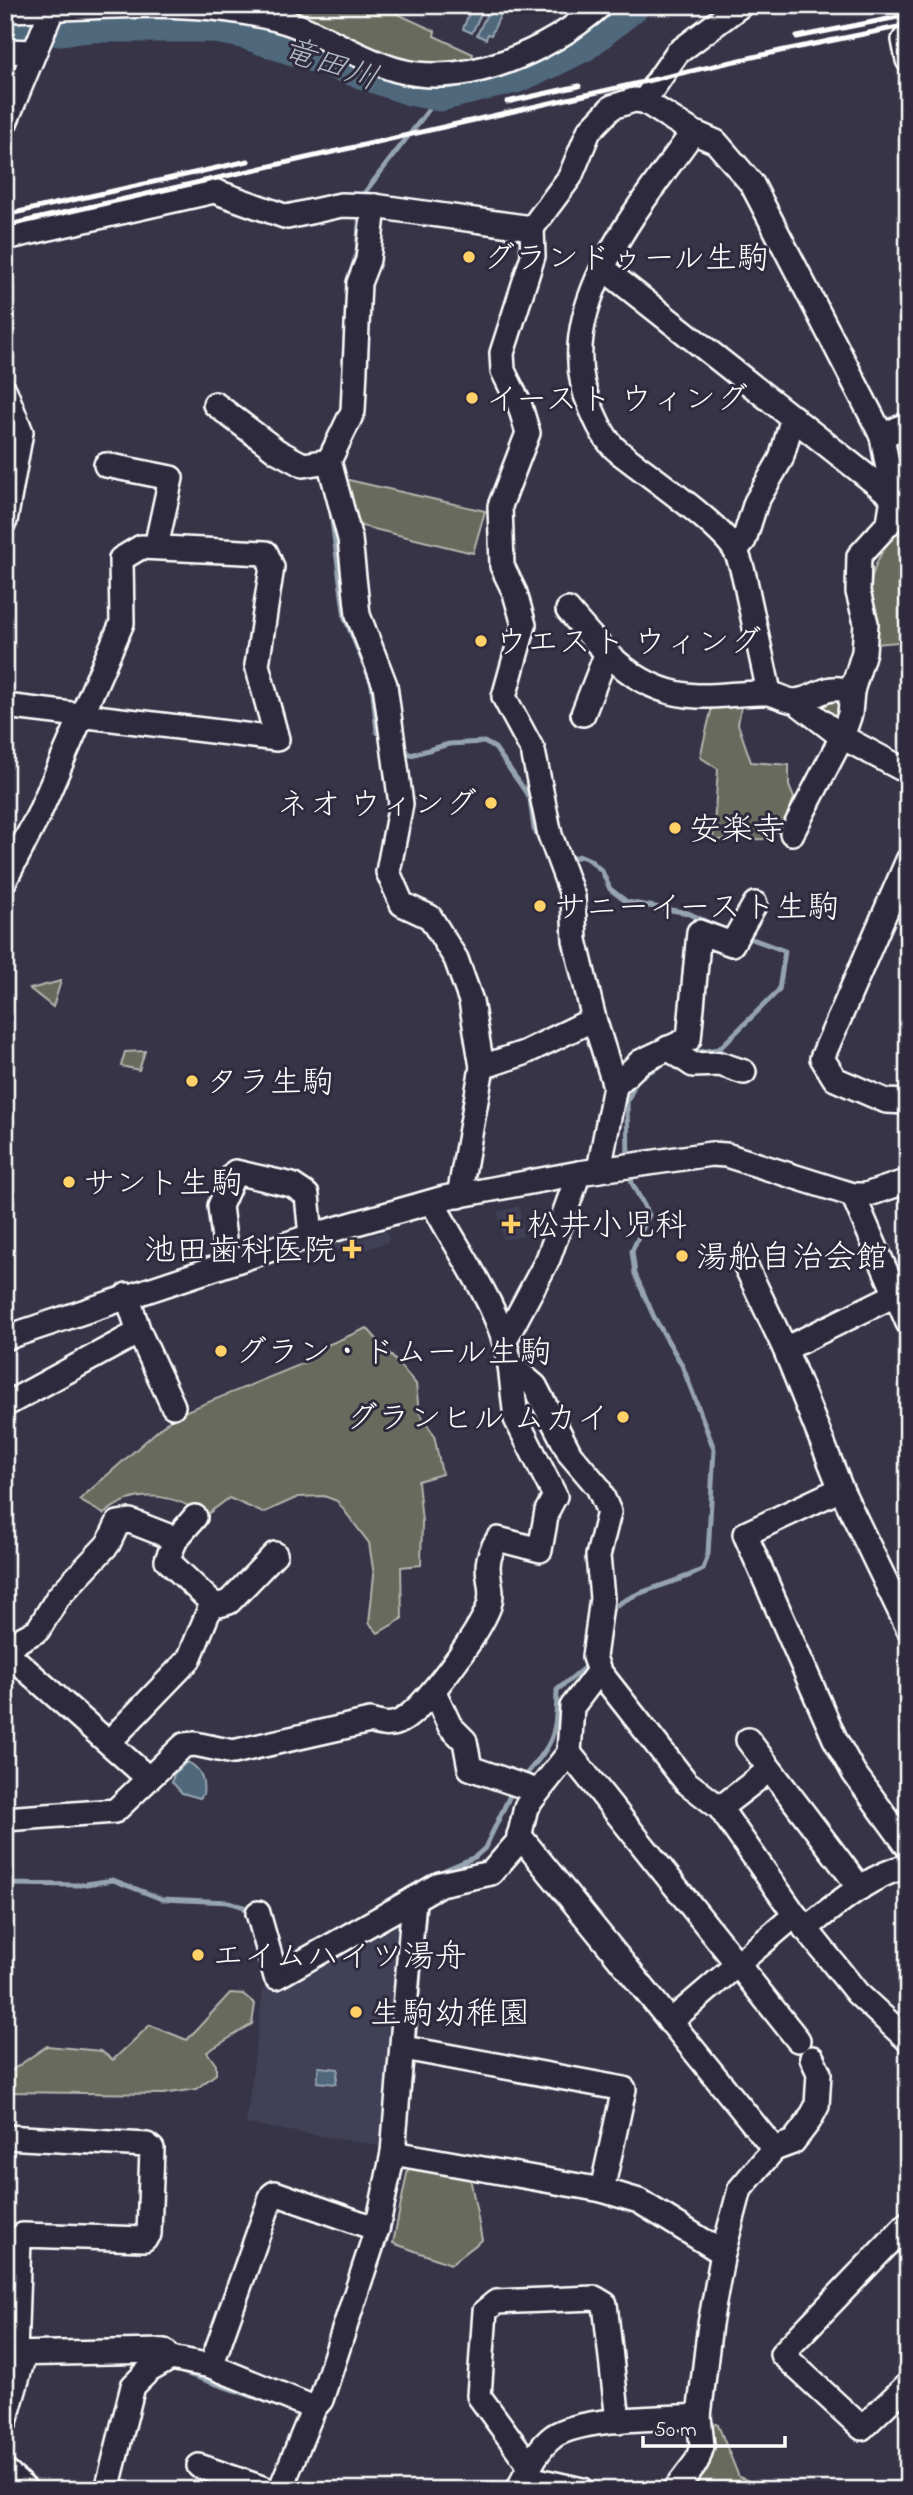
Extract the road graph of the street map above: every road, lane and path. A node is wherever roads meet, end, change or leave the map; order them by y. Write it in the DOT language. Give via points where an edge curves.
graph roads {
  1 [pos="601,5"];
  2 [pos="741,5"];
  3 [pos="5,10"];
  4 [pos="52,10"];
  5 [pos="36,47"];
  6 [pos="5,51"];
  7 [pos="644,101"];
  8 [pos="5,123"];
  9 [pos="693,132"];
  10 [pos="374,206"];
  11 [pos="532,228"];
  12 [pos="5,238"];
  13 [pos="603,268"];
  14 [pos="5,391"];
  15 [pos="215,404"];
  16 [pos="793,417"];
  17 [pos="908,424"];
  18 [pos="882,436"];
  19 [pos="329,461"];
  20 [pos="106,466"];
  21 [pos="893,497"];
  22 [pos="5,521"];
  23 [pos="156,547"];
  24 [pos="736,550"];
  25 [pos="568,610"];
  26 [pos="606,655"];
  27 [pos="852,691"];
  28 [pos="769,692"];
  29 [pos="795,701"];
  30 [pos="5,706"];
  31 [pos="583,714"];
  32 [pos="79,717"];
  33 [pos="842,737"];
  34 [pos="908,772"];
  35 [pos="792,833"];
  36 [pos="908,860"];
  37 [pos="5,880"];
  38 [pos="755,904"];
  39 [pos="594,1020"];
  40 [pos="668,1048"];
  41 [pos="482,1067"];
  42 [pos="744,1072"];
  43 [pos="615,1086"];
  44 [pos="908,1101"];
  45 [pos="589,1172"];
  46 [pos="908,1181"];
  47 [pos="853,1195"];
  48 [pos="459,1196"];
  49 [pos="433,1203"];
  50 [pos="311,1236"];
  51 [pos="744,1262"];
  52 [pos="228,1263"];
  53 [pos="902,1293"];
  54 [pos="127,1295"];
  55 [pos="908,1323"];
  56 [pos="139,1332"];
  57 [pos="5,1338"];
  58 [pos="506,1338"];
  59 [pos="785,1349"];
  60 [pos="510,1366"];
  61 [pos="5,1405"];
  62 [pos="173,1406"];
  63 [pos="841,1489"];
  64 [pos="195,1517"];
  65 [pos="176,1539"];
  66 [pos="275,1554"];
  67 [pos="901,1595"];
  68 [pos="212,1603"];
  69 [pos="908,1628"];
  70 [pos="6,1653"];
  71 [pos="599,1671"];
  72 [pos="434,1692"];
  73 [pos="748,1740"];
  74 [pos="109,1742"];
  75 [pos="569,1753"];
  76 [pos="769,1770"];
  77 [pos="148,1778"];
  78 [pos="537,1791"];
  79 [pos="720,1808"];
  80 [pos="5,1819"];
  81 [pos="519,1835"];
  82 [pos="908,1846"];
  83 [pos="908,1867"];
  84 [pos="860,1888"];
  85 [pos="414,1899"];
  86 [pos="258,1913"];
  87 [pos="800,1922"];
  88 [pos="735,1964"];
  89 [pos="670,2021"];
  90 [pos="903,2030"];
  91 [pos="404,2048"];
  92 [pos="5,2137"];
  93 [pos="774,2149"];
  94 [pos="393,2152"];
  95 [pos="602,2190"];
  96 [pos="908,2223"];
  97 [pos="377,2229"];
  98 [pos="723,2253"];
  99 [pos="15,2354"];
  100 [pos="171,2358"];
  101 [pos="211,2366"];
  102 [pos="908,2384"];
  103 [pos="314,2408"];
  104 [pos="699,2416"];
  105 [pos="618,2421"];
  106 [pos="5,2422"];
  107 [pos="199,2466"];
  108 [pos="5,2471"];
  109 [pos="524,2478"];
  110 [pos="26,2490"];
  111 [pos="107,2490"];
  112 [pos="268,2490"];
  113 [pos="279,2490"];
  114 [pos="582,2490"];
  115 [pos="675,2490"];
  1 -- 4 [label="street" via="538,50 506,63 430,75 396,70 292,24 228,10"];
  2 -- 7 [label="street" via="677,52"];
  3 -- 4 [label="street"];
  4 -- 5 [label="street"];
  5 -- 6 [label="street"];
  5 -- 8 [label="street"];
  7 -- 9 [label="street"];
  7 -- 11 [label="street" via="612,107 589,131 570,177"];
  9 -- 13 [label="street"];
  9 -- 18 [label="street" via="716,142 752,184"];
  10 -- 11 [label="street"];
  10 -- 12 [label="street" via="341,205 287,217 214,191"];
  10 -- 19 [label="street" via="368,260 359,283 353,411"];
  11 -- 39 [label="street" via="533,256 502,353 503,371 528,433 500,506 502,565 524,625 504,697 533,751 550,835 573,897 575,940"];
  13 -- 16 [label="street"];
  13 -- 24 [label="street" via="581,334 586,399 601,432 615,450"];
  14 -- 22 [label="street" via="21,432"];
  15 -- 19 [label="street" via="303,465"];
  16 -- 21 [label="street"];
  16 -- 24 [label="street" via="781,458"];
  17 -- 18 [label="street"];
  18 -- 21 [label="street"];
  19 -- 41 [label="street" via="350,539 358,615 385,685 401,804 388,872 402,904 430,917 456,959 471,1001"];
  20 -- 23 [label="street" via="171,478"];
  21 -- 27 [label="street" via="889,523 859,556 858,592 866,623 864,652"];
  23 -- 32 [label="street" via="141,547 121,559 122,623"];
  23 -- 32 [label="street" via="265,553 272,567 257,665 277,739"];
  24 -- 28 [label="street"];
  25 -- 26 [label="street"];
  26 -- 28 [label="street" via="657,688 695,696"];
  26 -- 31 [label="street"];
  27 -- 29 [label="street" via="829,689"];
  27 -- 33 [label="street"];
  28 -- 29 [label="street"];
  29 -- 33 [label="street"];
  30 -- 32 [label="street"];
  32 -- 37 [label="street" via="38,816"];
  33 -- 34 [label="street"];
  33 -- 35 [label="street"];
  36 -- 44 [label="street" via="822,1058 835,1079 886,1101"];
  38 -- 40 [label="street" via="732,944 699,932 689,1039"];
  39 -- 41 [label="street"];
  39 -- 43 [label="street"];
  40 -- 42 [label="street" via="693,1065 720,1064"];
  40 -- 43 [label="street" via="640,1062"];
  41 -- 48 [label="street"];
  43 -- 45 [label="street"];
  45 -- 47 [label="street" via="711,1154 735,1157"];
  45 -- 48 [label="street"];
  45 -- 58 [label="street"];
  46 -- 47 [label="street"];
  47 -- 53 [label="street"];
  48 -- 49 [label="street"];
  49 -- 50 [label="street"];
  49 -- 58 [label="street"];
  50 -- 52 [label="street"];
  50 -- 52 [label="street" via="307,1195 292,1185 235,1172 220,1206"];
  51 -- 59 [label="street"];
  52 -- 54 [label="street"];
  53 -- 55 [label="street"];
  53 -- 59 [label="street"];
  54 -- 56 [label="street"];
  54 -- 57 [label="street"];
  56 -- 61 [label="street"];
  56 -- 62 [label="street"];
  58 -- 60 [label="street"];
  59 -- 63 [label="street"];
  60 -- 71 [label="street" via="536,1386 570,1454 598,1487 609,1512 598,1556 602,1598 594,1657"];
  60 -- 72 [label="street" via="516,1419 555,1496 547,1511 540,1550 498,1539 487,1556 490,1605"];
  63 -- 67 [label="street"];
  63 -- 82 [label="street" via="745,1534 835,1739"];
  64 -- 65 [label="street"];
  65 -- 68 [label="street" via="167,1560"];
  65 -- 70 [label="street" via="130,1521 118,1523 108,1544 58,1597 38,1630"];
  66 -- 68 [label="street" via="229,1602"];
  67 -- 69 [label="street"];
  68 -- 74 [label="street" via="189,1659"];
  70 -- 74 [label="street"];
  71 -- 75 [label="street" via="572,1707"];
  71 -- 79 [label="street" via="686,1782"];
  72 -- 77 [label="street" via="402,1721 387,1726 370,1721 233,1752 184,1745"];
  72 -- 78 [label="street" via="450,1727 465,1741 470,1768"];
  73 -- 76 [label="street"];
  74 -- 77 [label="street"];
  75 -- 78 [label="street"];
  75 -- 88 [label="street"];
  76 -- 79 [label="street"];
  76 -- 84 [label="street"];
  77 -- 80 [label="street" via="115,1811"];
  78 -- 81 [label="street" via="526,1807"];
  79 -- 87 [label="street"];
  81 -- 85 [label="street" via="491,1872 439,1884"];
  81 -- 89 [label="street"];
  83 -- 84 [label="street" via="890,1871"];
  84 -- 87 [label="street"];
  85 -- 86 [label="street" via="276,1977"];
  85 -- 91 [label="street"];
  87 -- 88 [label="street"];
  87 -- 90 [label="street" via="857,1993"];
  88 -- 89 [label="street"];
  88 -- 93 [label="street" via="805,2049 819,2073 817,2106 793,2142"];
  89 -- 93 [label="street"];
  91 -- 94 [label="street"];
  91 -- 95 [label="street" via="624,2089"];
  92 -- 99 [label="street" via="147,2145 152,2150 149,2234 144,2239 23,2235 19,2240"];
  93 -- 98 [label="street" via="740,2189"];
  94 -- 95 [label="street"];
  94 -- 97 [label="street"];
  95 -- 98 [label="street" via="639,2201"];
  96 -- 102 [label="street" via="782,2354 862,2428"];
  97 -- 101 [label="street" via="272,2195"];
  97 -- 103 [label="street" via="321,2400"];
  98 -- 104 [label="street"];
  99 -- 100 [label="street" via="164,2351"];
  99 -- 106 [label="street"];
  100 -- 101 [label="street"];
  100 -- 111 [label="street" via="133,2386"];
  101 -- 103 [label="street"];
  103 -- 113 [label="street"];
  104 -- 105 [label="street"];
  104 -- 115 [label="street" via="702,2446"];
  105 -- 109 [label="street" via="569,2429 553,2437"];
  105 -- 109 [label="street" via="605,2304 595,2298 496,2302 485,2311 479,2396"];
  107 -- 112 [label="street"];
  108 -- 110 [label="street"];
  109 -- 114 [label="street"];
}
